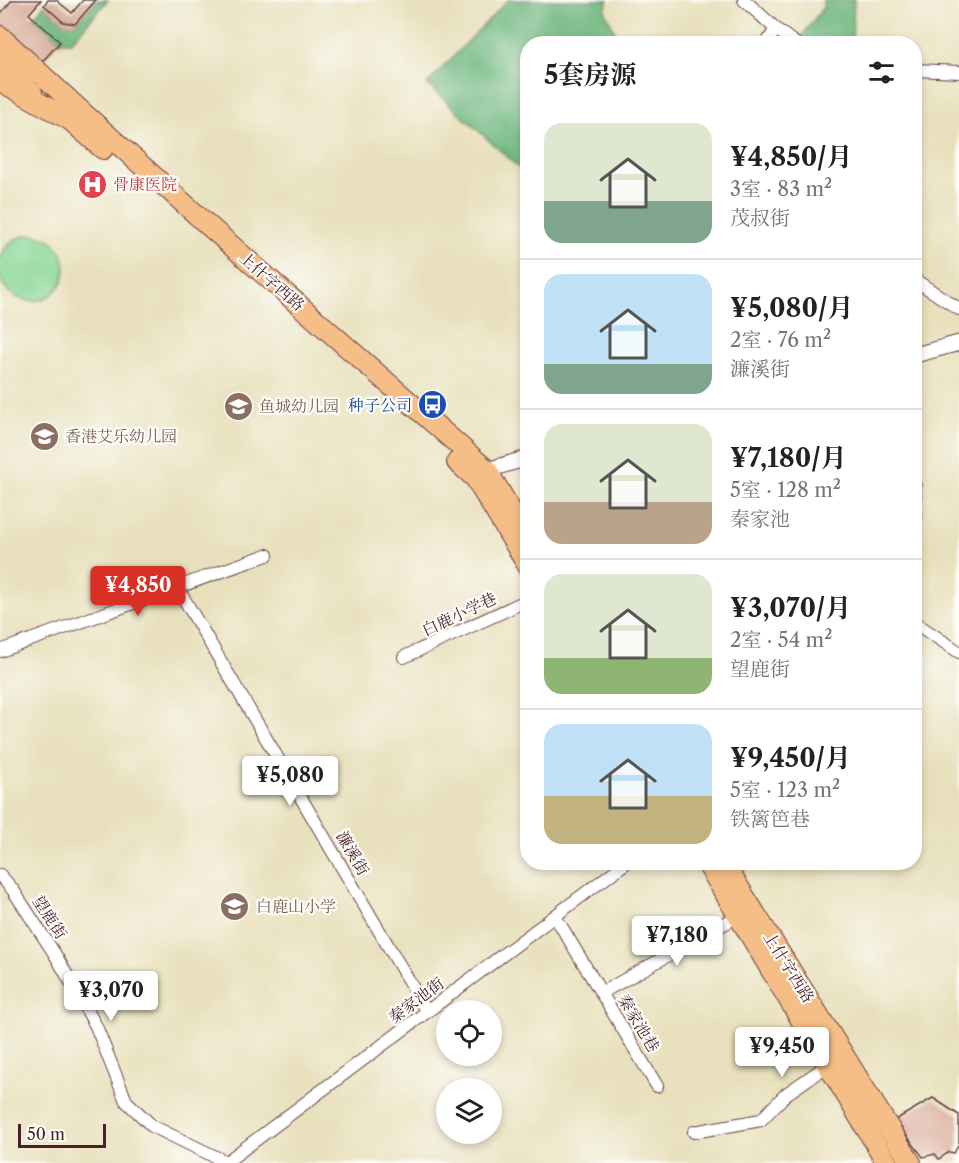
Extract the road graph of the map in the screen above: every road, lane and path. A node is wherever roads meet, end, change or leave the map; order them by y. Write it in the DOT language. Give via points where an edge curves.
graph roads {
  1 [pos="744,0"];
  2 [pos="776,29"];
  3 [pos="771,36"];
  4 [pos="785,36"];
  5 [pos="3,44"];
  6 [pos="0,69"];
  7 [pos="922,70"];
  8 [pos="959,72"];
  9 [pos="0,81"];
  10 [pos="74,115"];
  11 [pos="922,285"];
  12 [pos="959,309"];
  13 [pos="959,343"];
  14 [pos="922,353"];
  15 [pos="520,461"];
  16 [pos="481,474"];
  17 [pos="520,528"];
  18 [pos="520,550"];
  19 [pos="267,555"];
  20 [pos="177,587"];
  21 [pos="520,604"];
  22 [pos="922,628"];
  23 [pos="0,651"];
  24 [pos="959,652"];
  25 [pos="404,657"];
  26 [pos="616,870"];
  27 [pos="711,870"];
  28 [pos="732,870"];
  29 [pos="0,875"];
  30 [pos="555,916"];
  31 [pos="738,916"];
  32 [pos="601,993"];
  33 [pos="427,1012"];
  34 [pos="828,1065"];
  35 [pos="657,1086"];
  36 [pos="694,1131"];
  37 [pos="225,1162"];
  38 [pos="887,1163"];
  39 [pos="911,1163"];
  1 -- 2 [label="street"];
  2 -- 3 [label="street"];
  2 -- 4 [label="street"];
  5 -- 10 [label="highway, 上什字西路"];
  6 -- 10 [label="main road"];
  7 -- 8 [label="street"];
  9 -- 10 [label="highway, 上什字西路"];
  10 -- 16 [label="highway, 上什字西路"];
  11 -- 12 [label="street"];
  13 -- 14 [label="street"];
  15 -- 16 [label="street"];
  16 -- 17 [label="highway, 上什字西路"];
  16 -- 18 [label="highway, 上什字西路"];
  19 -- 20 [label="street"];
  20 -- 23 [label="street"];
  20 -- 33 [label="street, 濂溪街"];
  21 -- 25 [label="street, 白鹿小学巷"];
  22 -- 24 [label="street"];
  26 -- 30 [label="street, 秦家池街"];
  27 -- 31 [label="highway, 上什字西路"];
  28 -- 39 [label="highway, 上什字西路"];
  29 -- 37 [label="street, 望鹿街" via="56,956 96,1026 126,1101 153,1126"];
  30 -- 32 [label="street, 秦家池巷"];
  30 -- 33 [label="street, 秦家池街"];
  31 -- 32 [label="street"];
  31 -- 34 [label="highway, 上什字西路"];
  32 -- 35 [label="street, 秦家池巷"];
  33 -- 37 [label="street, 秦家池街"];
  34 -- 36 [label="street" via="786,1094 760,1120"];
  34 -- 38 [label="highway, 上什字西路"];
}
